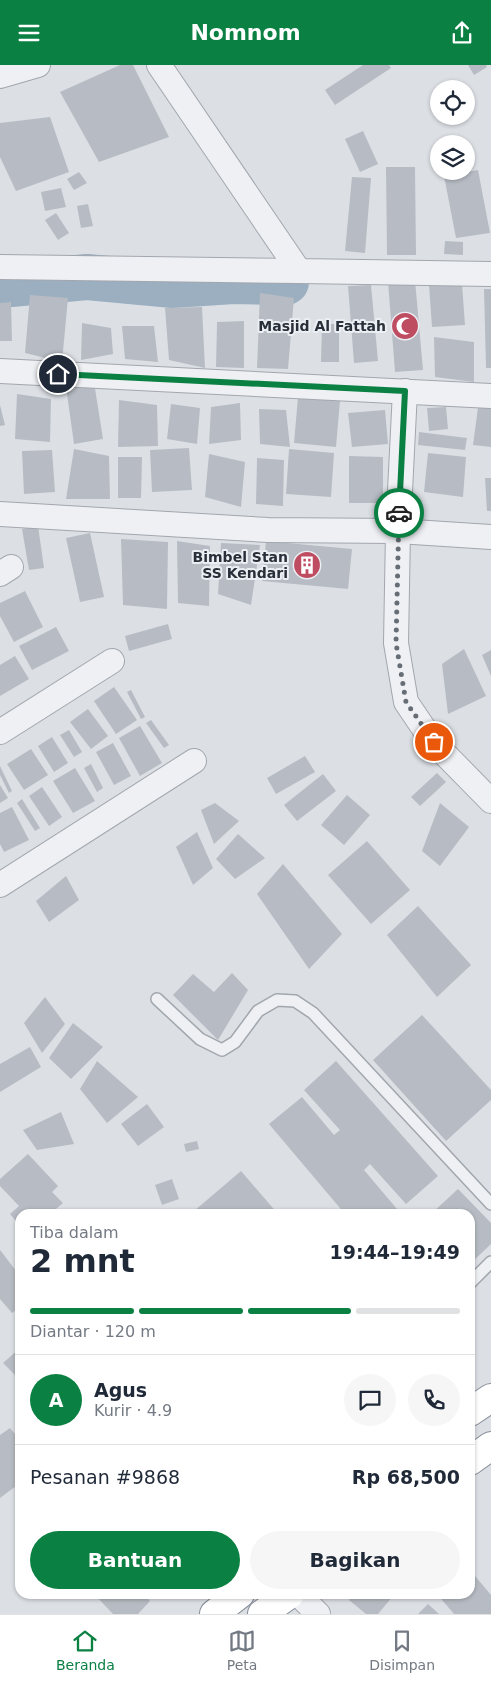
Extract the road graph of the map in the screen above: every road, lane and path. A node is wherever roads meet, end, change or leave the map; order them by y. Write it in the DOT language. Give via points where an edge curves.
graph roads {
  1 [pos="38,65"];
  2 [pos="159,65"];
  3 [pos="0,76"];
  4 [pos="0,267"];
  5 [pos="299,271"];
  6 [pos="491,274"];
  7 [pos="0,371"];
  8 [pos="405,391"];
  9 [pos="491,396"];
  10 [pos="0,515"];
  11 [pos="398,531"];
  12 [pos="491,537"];
  13 [pos="112,661"];
  14 [pos="0,732"];
  15 [pos="194,761"];
  16 [pos="491,801"];
  17 [pos="0,885"];
  18 [pos="157,999"];
  19 [pos="491,1204"];
  20 [pos="491,1262"];
  21 [pos="475,1278"];
  22 [pos="491,1398"];
  23 [pos="475,1409"];
  24 [pos="491,1446"];
  25 [pos="475,1457"];
  26 [pos="234,1599"];
  27 [pos="283,1599"];
  28 [pos="303,1599"];
  29 [pos="214,1614"];
  30 [pos="262,1614"];
  31 [pos="318,1614"];
  1 -- 3 [label="street"];
  2 -- 5 [label="street"];
  4 -- 5 [label="street"];
  5 -- 6 [label="street"];
  7 -- 8 [label="street"];
  8 -- 9 [label="street"];
  8 -- 11 [label="street"];
  10 -- 11 [label="street" via="268,530"];
  11 -- 12 [label="street"];
  11 -- 16 [label="street" via="396,643 406,702 434,742"];
  13 -- 14 [label="street"];
  15 -- 17 [label="street"];
  18 -- 19 [label="lane" via="200,1039 222,1050 235,1042 258,1011 277,1000 294,1001 313,1013"];
  20 -- 21 [label="lane"];
  22 -- 23 [label="highway"];
  24 -- 25 [label="highway"];
  26 -- 29 [label="highway"];
  27 -- 30 [label="highway"];
  28 -- 31 [label="street"];
}
